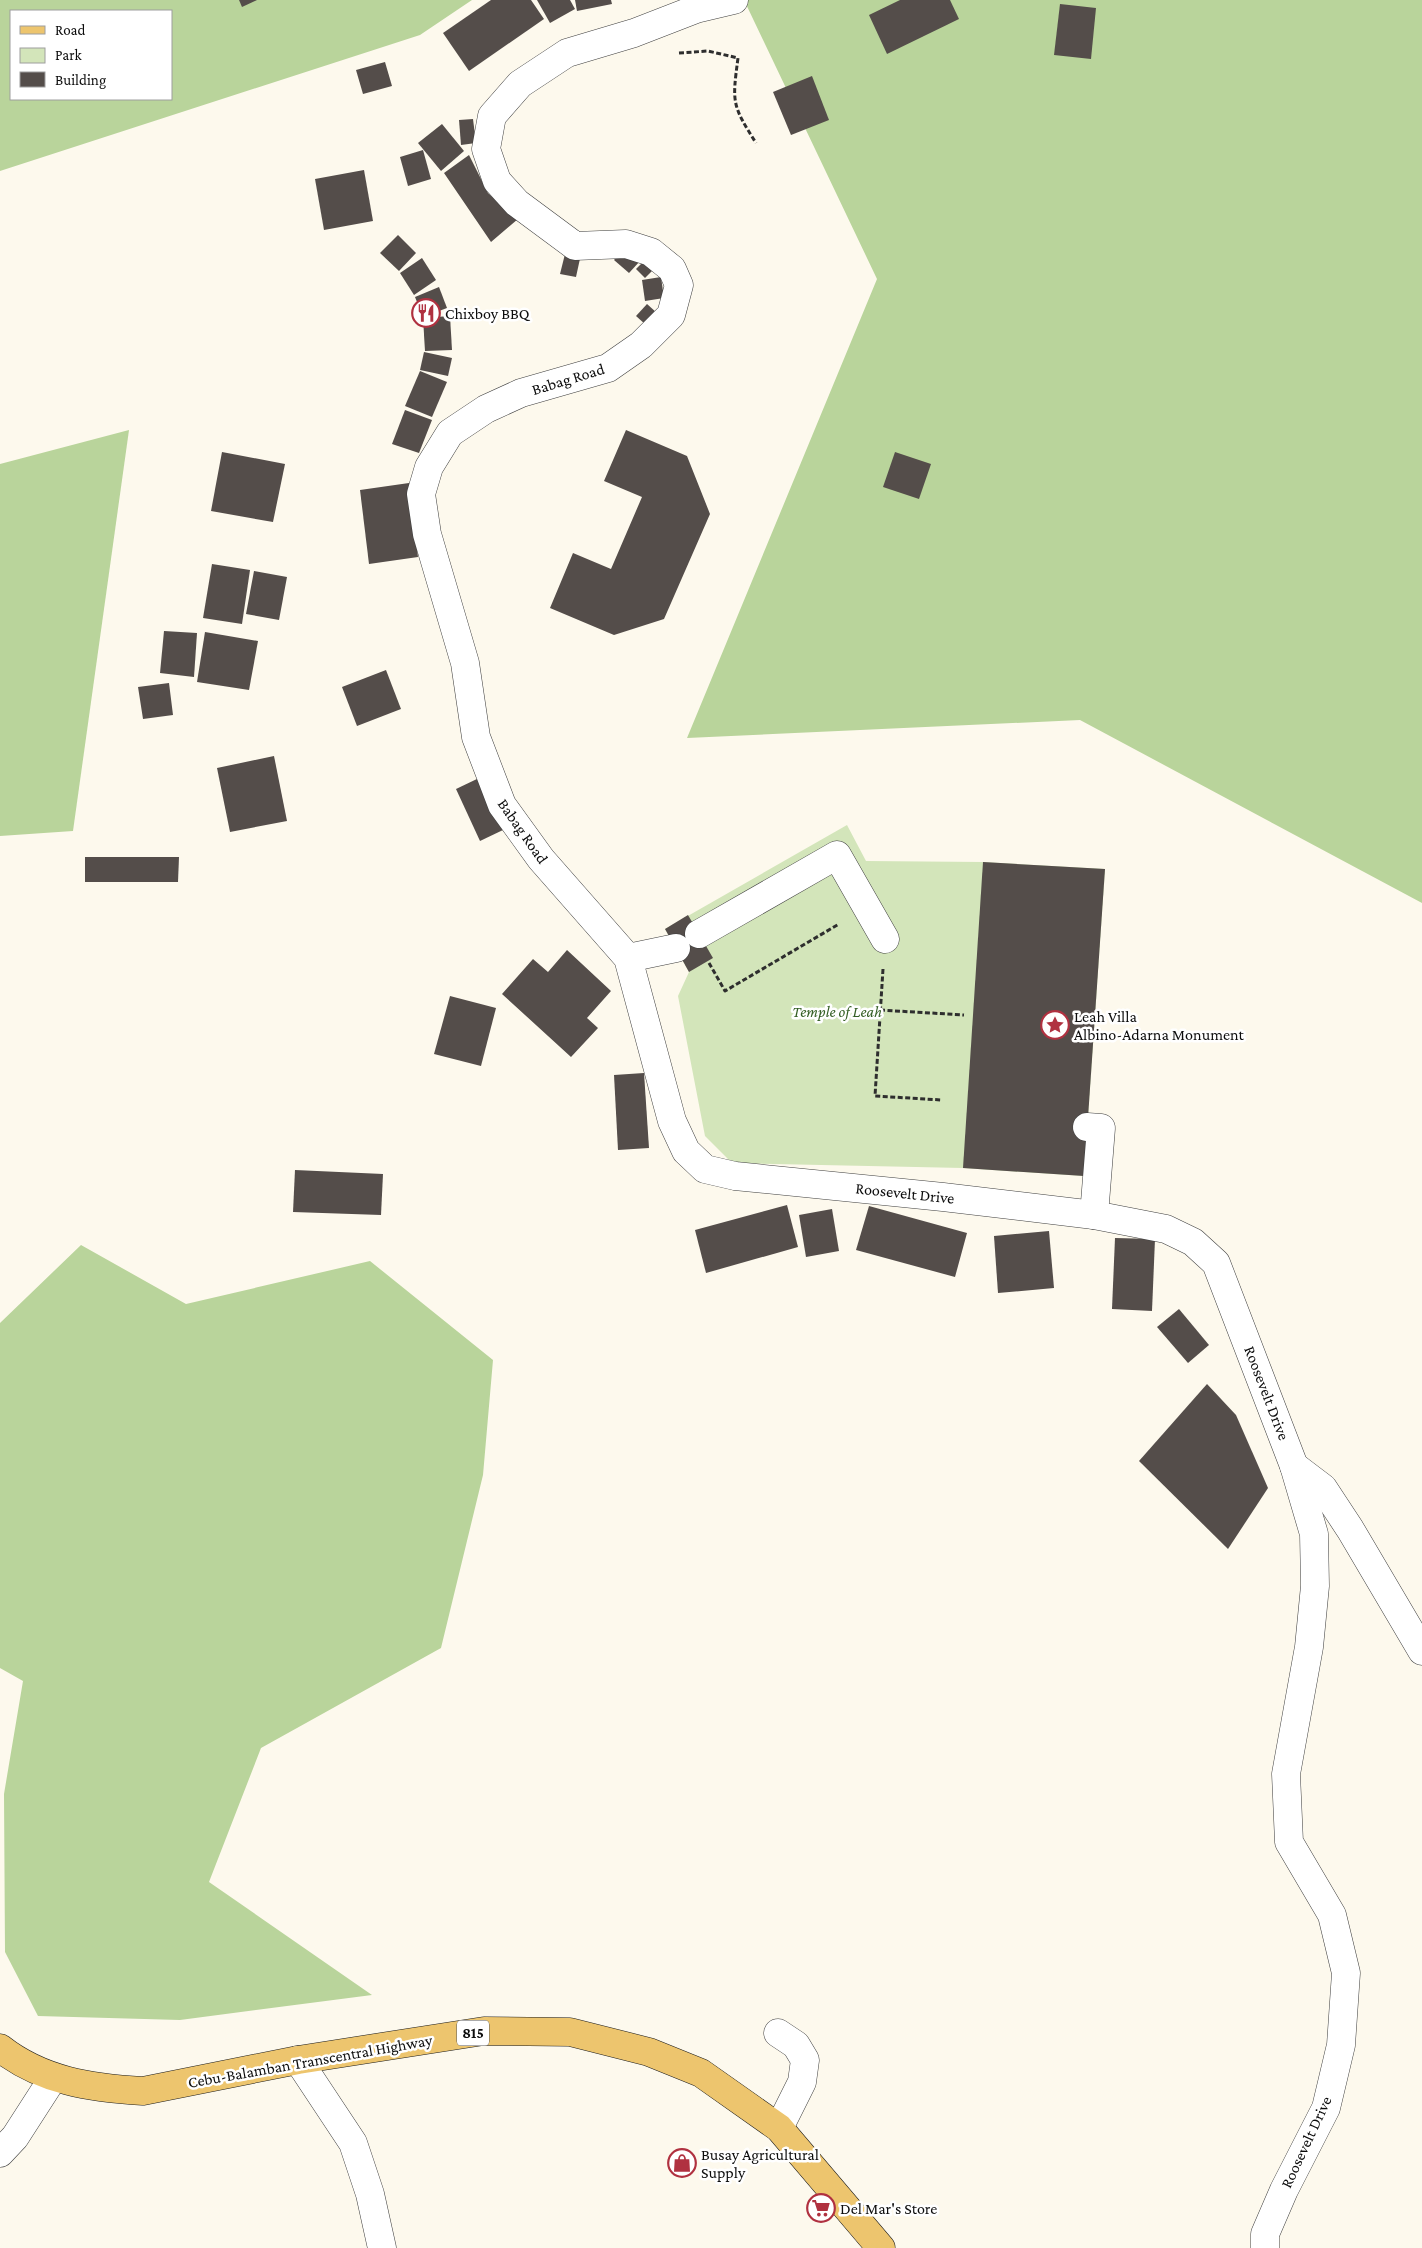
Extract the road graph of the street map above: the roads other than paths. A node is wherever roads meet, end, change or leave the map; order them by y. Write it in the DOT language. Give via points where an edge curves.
graph roads {
  1 [pos="734,0"];
  2 [pos="699,934"];
  3 [pos="885,939"];
  4 [pos="676,948"];
  5 [pos="628,958"];
  6 [pos="1087,1127"];
  7 [pos="1094,1215"];
  8 [pos="1294,1466"];
  9 [pos="1422,1651"];
  10 [pos="778,2033"];
  11 [pos="0,2048"];
  12 [pos="298,2060"];
  13 [pos="53,2078"];
  14 [pos="779,2128"];
  15 [pos="0,2153"];
  16 [pos="382,2248"];
  17 [pos="881,2248"];
  18 [pos="1265,2248"];
  1 -- 5 [label="street, Babag Road" via="696,9 634,33 567,53 520,84 492,116 486,149 497,181 517,203 575,246 626,244 651,252 672,269 679,285 671,315 641,345 608,368 522,393 486,409 450,433 429,467 421,494 426,534 464,663 476,737 502,805 541,859"];
  2 -- 3 [label="street" via="837,855"];
  4 -- 5 [label="street"];
  5 -- 7 [label="street, Roosevelt Drive" via="672,1121 686,1151 705,1170 735,1176"];
  6 -- 7 [label="street" via="1101,1128"];
  7 -- 8 [label="street, Roosevelt Drive" via="1166,1229 1194,1242 1216,1263"];
  8 -- 9 [label="street" via="1323,1488"];
  8 -- 18 [label="street, Roosevelt Drive" via="1314,1534 1315,1586 1309,1647 1286,1774 1289,1842 1332,1915 1346,1973 1341,2045 1326,2108 1284,2190 1265,2234"];
  10 -- 14 [label="street" via="796,2045 806,2060 802,2082"];
  11 -- 13 [label="main road, Cebu-Balamban Transcentral Highway / 815"];
  12 -- 13 [label="main road, Cebu-Balamban Transcentral Highway / 815" via="143,2091"];
  12 -- 14 [label="main road, Cebu-Balamban Transcentral Highway / 815" via="484,2031 570,2032 649,2052 701,2074"];
  12 -- 16 [label="street" via="353,2143 370,2194"];
  13 -- 15 [label="street" via="15,2137"];
  14 -- 17 [label="main road, Cebu-Balamban Transcentral Highway / 815"];
}
